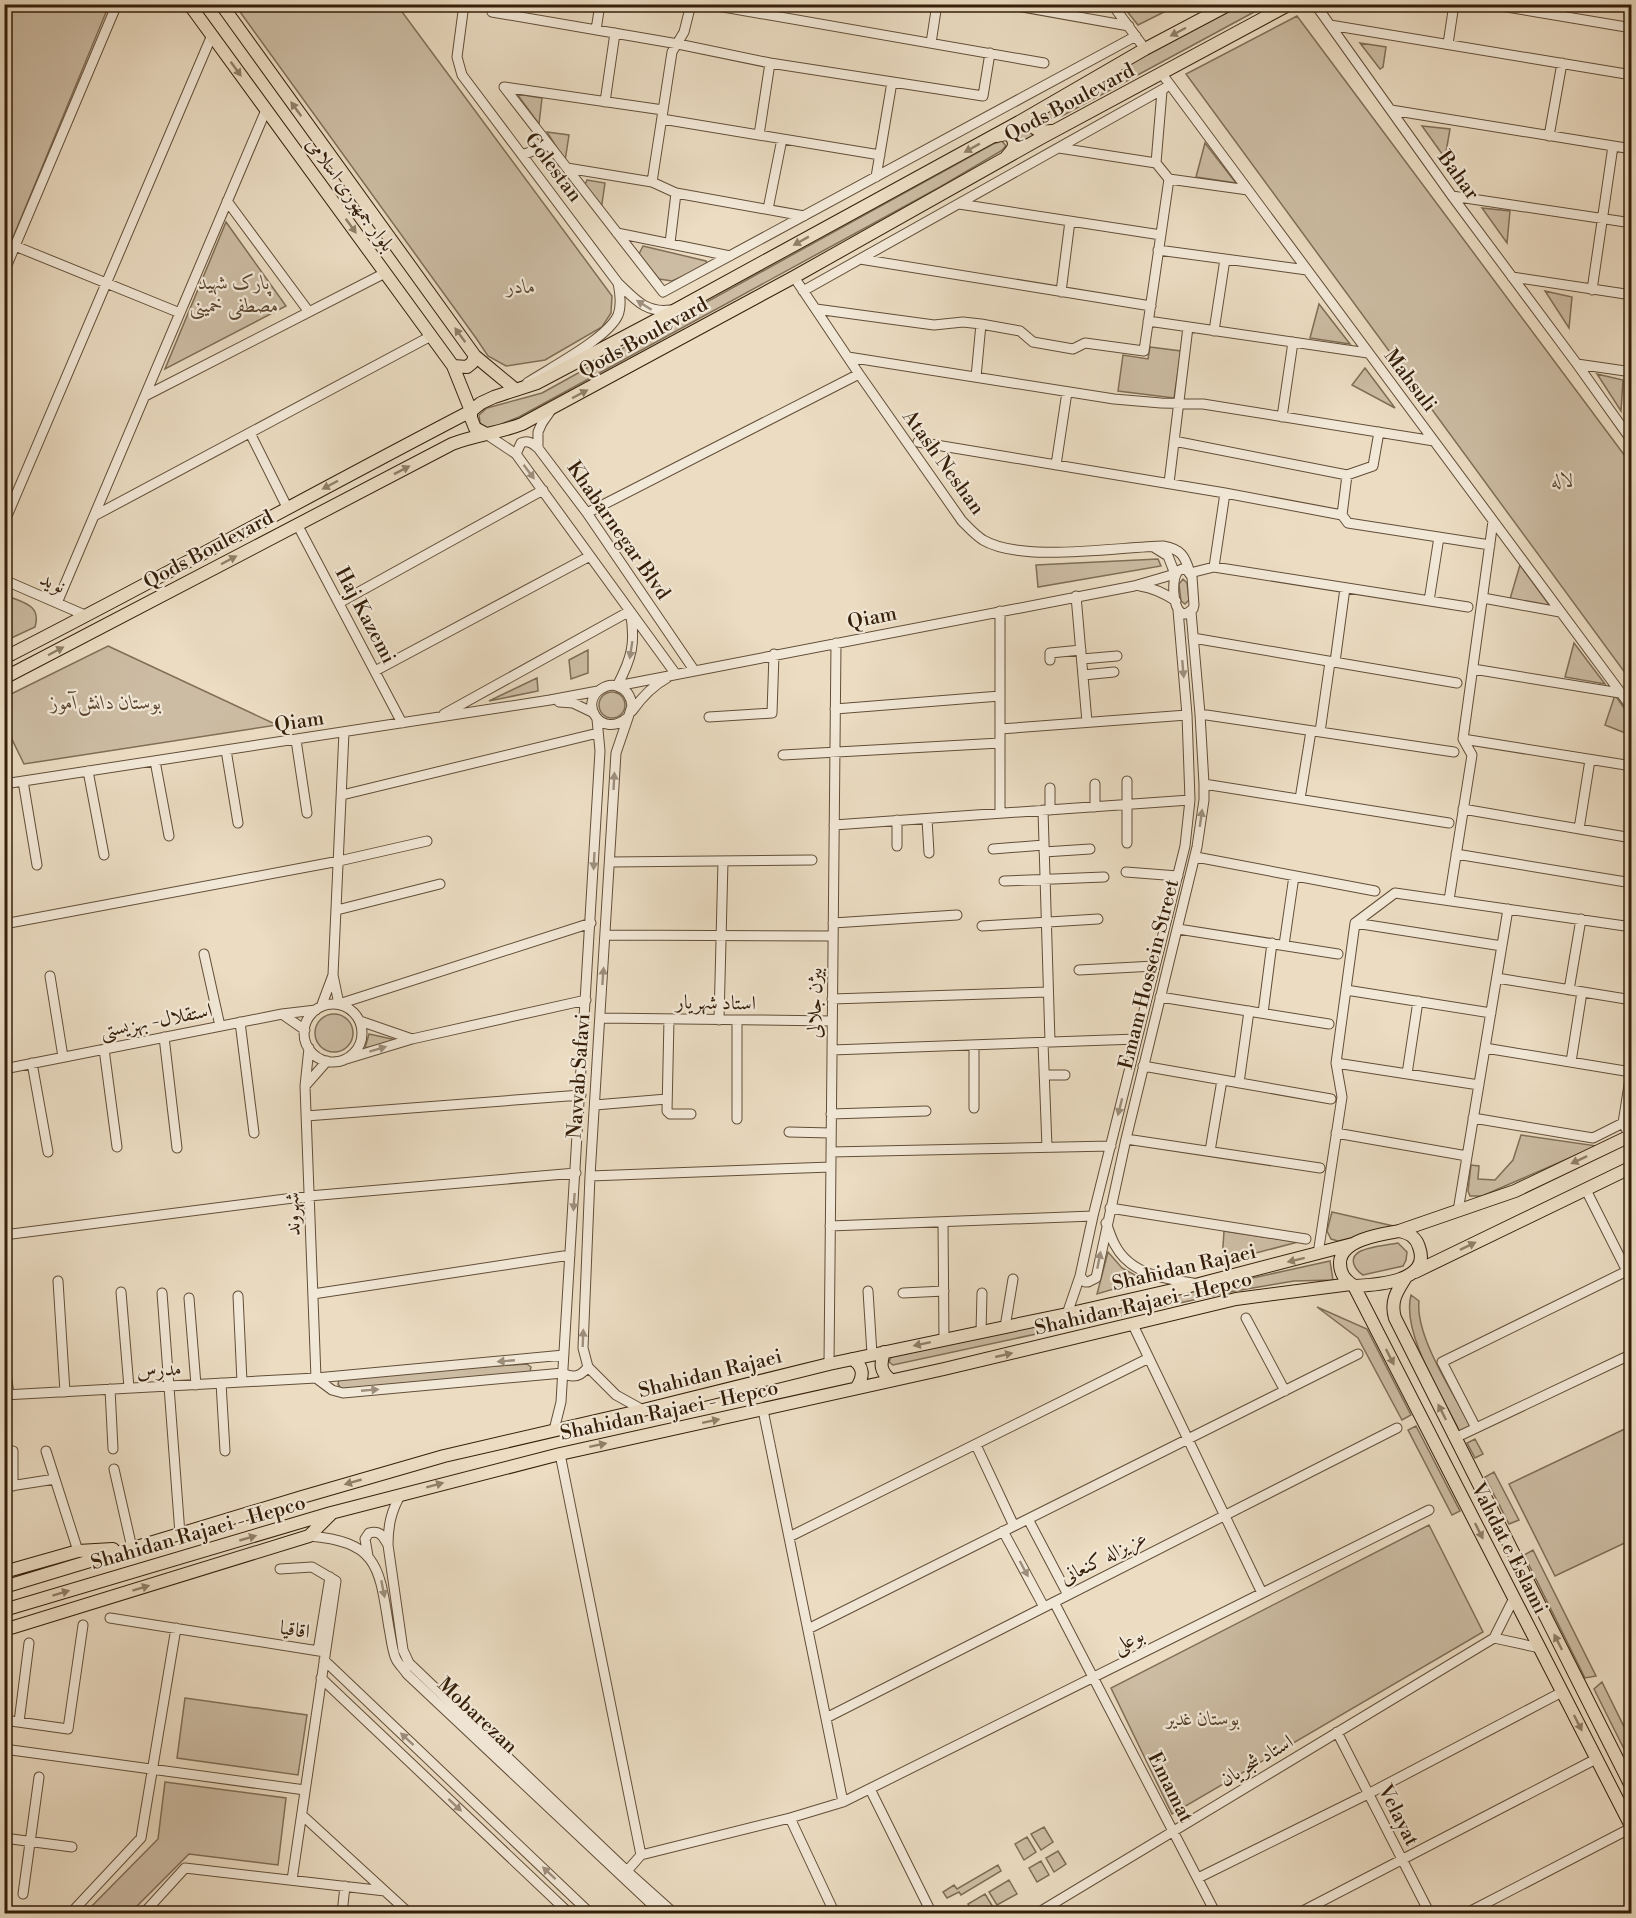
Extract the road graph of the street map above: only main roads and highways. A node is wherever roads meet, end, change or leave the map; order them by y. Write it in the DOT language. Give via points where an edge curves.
graph roads {
  1 [pos="189,4"];
  2 [pos="221,4"];
  3 [pos="1230,4"];
  4 [pos="1290,4"];
  5 [pos="1043,108"];
  6 [pos="1055,131"];
  7 [pos="993,136"];
  8 [pos="1004,159"];
  9 [pos="475,356"];
  10 [pos="453,366"];
  11 [pos="516,390"];
  12 [pos="471,411"];
  13 [pos="486,434"];
  14 [pos="287,507"];
  15 [pos="297,524"];
  16 [pos="87,616"];
  17 [pos="96,631"];
  18 [pos="4,658"];
  19 [pos="4,678"];
  20 [pos="1631,1136"];
  21 [pos="1632,1167"];
  22 [pos="1399,1231"];
  23 [pos="1353,1244"];
  24 [pos="1411,1274"];
  25 [pos="1352,1285"];
  26 [pos="1400,1328"];
  27 [pos="1379,1335"];
  28 [pos="878,1353"];
  29 [pos="852,1359"];
  30 [pos="891,1380"];
  31 [pos="857,1387"];
  32 [pos="331,1513"];
  33 [pos="132,1548"];
  34 [pos="4,1572"];
  35 [pos="4,1587"];
  36 [pos="4,1610"];
  37 [pos="4,1630"];
  38 [pos="1632,1788"];
  39 [pos="1632,1828"];
  1 -- 10 [label="main road, بلوار جمهوری اسلامی, one-way"];
  9 -- 2 [label="main road, بلوار جمهوری اسلامی, one-way"];
  3 -- 5 [label="main road, Qods Boulevard, one-way"];
  4 -- 6 [label="main road, Qods Boulevard"];
  5 -- 6 [label="main road" via="1033,119 1033,125 1040,132"];
  5 -- 7 [label="main road, Qods Boulevard"];
  6 -- 8 [label="main road, Qods Boulevard"];
  7 -- 8 [label="main road" via="1006,134 1015,141"];
  7 -- 11 [label="main road, Qods Boulevard, one-way" via="677,309 537,383"];
  13 -- 8 [label="main road, Qods Boulevard, one-way" via="513,428 552,409"];
  9 -- 10 [label="main road" via="467,367"];
  9 -- 11 [label="main road, بلوار جمهوری اسلامی"];
  10 -- 12 [label="main road, بلوار جمهوری اسلامی"];
  11 -- 12 [label="main road, Qods Boulevard"];
  12 -- 13 [label="main road, بلوار جمهوری اسلامی" via="475,428"];
  12 -- 14 [label="main road, Qods Boulevard, one-way"];
  15 -- 13 [label="main road, Qods Boulevard, one-way" via="452,444"];
  14 -- 15 [label="main road"];
  14 -- 16 [label="main road, Qods Boulevard"];
  17 -- 15 [label="main road, Qods Boulevard, one-way"];
  16 -- 17 [label="main road"];
  16 -- 18 [label="main road, Qods Boulevard"];
  19 -- 17 [label="main road, Qods Boulevard, one-way"];
  20 -- 22 [label="main road, one-way" via="1515,1191"];
  24 -- 21 [label="main road, one-way"];
  22 -- 23 [label="main road, Shahidan Rajaei"];
  22 -- 24 [label="main road, Vahdat e Eslami" via="1411,1235 1419,1245 1421,1260"];
  23 -- 25 [label="main road, Vahdat e Eslami" via="1340,1258 1341,1272"];
  23 -- 28 [label="main road, Shahidan Rajaei, one-way" via="1198,1284"];
  24 -- 25 [label="main road, Shahidan Rajaei - Hepco" via="1380,1283"];
  24 -- 26 [label="main road, Vahdat e Eslami" via="1397,1292 1393,1306"];
  25 -- 27 [label="main road, Vahdat e Eslami"];
  30 -- 25 [label="main road, Shahidan Rajaei - Hepco, one-way" via="1236,1299"];
  26 -- 27 [label="main road" via="1393,1324"];
  38 -- 26 [label="main road, Vahdat e Eslami, one-way"];
  27 -- 39 [label="main road, Vahdat e Eslami, one-way"];
  28 -- 29 [label="main road, Shahidan Rajaei"];
  28 -- 30 [label="main road" via="881,1369"];
  29 -- 31 [label="main road" via="862,1371"];
  29 -- 33 [label="main road, Shahidan Rajaei, one-way" via="433,1460"];
  30 -- 31 [label="main road, Shahidan Rajaei - Hepco"];
  32 -- 31 [label="main road, Shahidan Rajaei - Hepco, one-way" via="560,1454"];
  36 -- 32 [label="main road, Shahidan Rajaei - Hepco, one-way"];
  37 -- 32 [label="main road, one-way" via="309,1536"];
  33 -- 34 [label="main road" via="78,1551"];
  33 -- 35 [label="main road, Shahidan Rajaei"];
}
